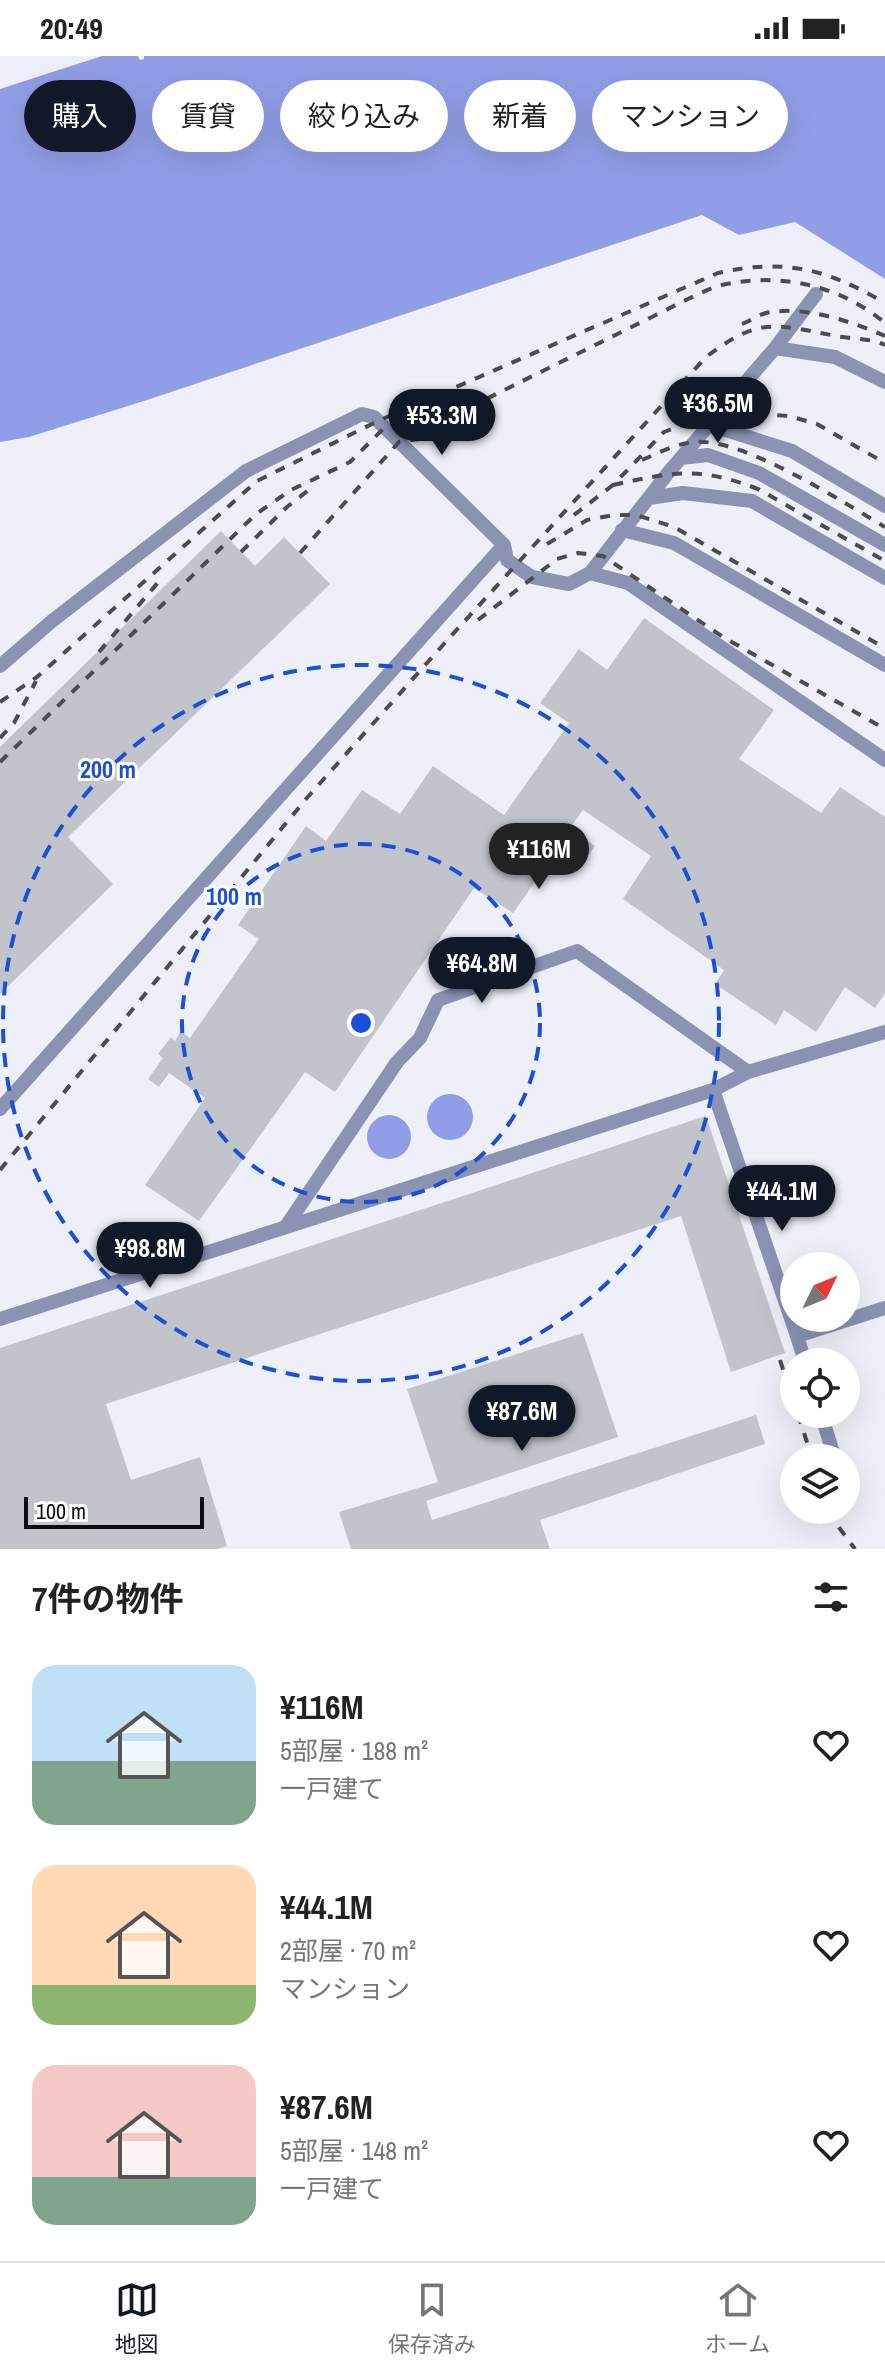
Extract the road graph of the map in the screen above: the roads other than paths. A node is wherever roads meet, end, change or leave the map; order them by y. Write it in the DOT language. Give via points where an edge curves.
graph roads {
  1 [pos="816,294"];
  2 [pos="775,348"];
  3 [pos="885,382"];
  4 [pos="710,425"];
  5 [pos="681,458"];
  6 [pos="649,498"];
  7 [pos="885,506"];
  8 [pos="622,530"];
  9 [pos="504,545"];
  10 [pos="885,545"];
  11 [pos="590,573"];
  12 [pos="885,578"];
  13 [pos="885,665"];
  14 [pos="0,666"];
  15 [pos="885,760"];
  16 [pos="885,1032"];
  17 [pos="748,1072"];
  18 [pos="713,1090"];
  19 [pos="0,1109"];
  20 [pos="287,1225"];
  21 [pos="885,1308"];
  22 [pos="0,1319"];
  23 [pos="797,1336"];
  24 [pos="801,1348"];
  1 -- 2 [label="street"];
  2 -- 3 [label="street" via="835,357"];
  2 -- 4 [label="street"];
  4 -- 5 [label="street"];
  4 -- 7 [label="street" via="792,451"];
  5 -- 6 [label="street"];
  5 -- 10 [label="street" via="708,455 759,473"];
  6 -- 8 [label="street"];
  6 -- 12 [label="street" via="683,493 752,501"];
  8 -- 11 [label="street"];
  8 -- 13 [label="street" via="674,543"];
  9 -- 11 [label="street" via="507,560 532,577 569,584"];
  9 -- 14 [label="street" via="374,417 362,414 246,471"];
  9 -- 19 [label="street"];
  11 -- 15 [label="street" via="628,583"];
  16 -- 17 [label="street"];
  17 -- 18 [label="street"];
  17 -- 20 [label="street" via="577,951 438,1000 420,1038 397,1062"];
  18 -- 20 [label="street"];
  18 -- 23 [label="street"];
  20 -- 22 [label="street"];
  21 -- 23 [label="street"];
  23 -- 24 [label="street"];
}
